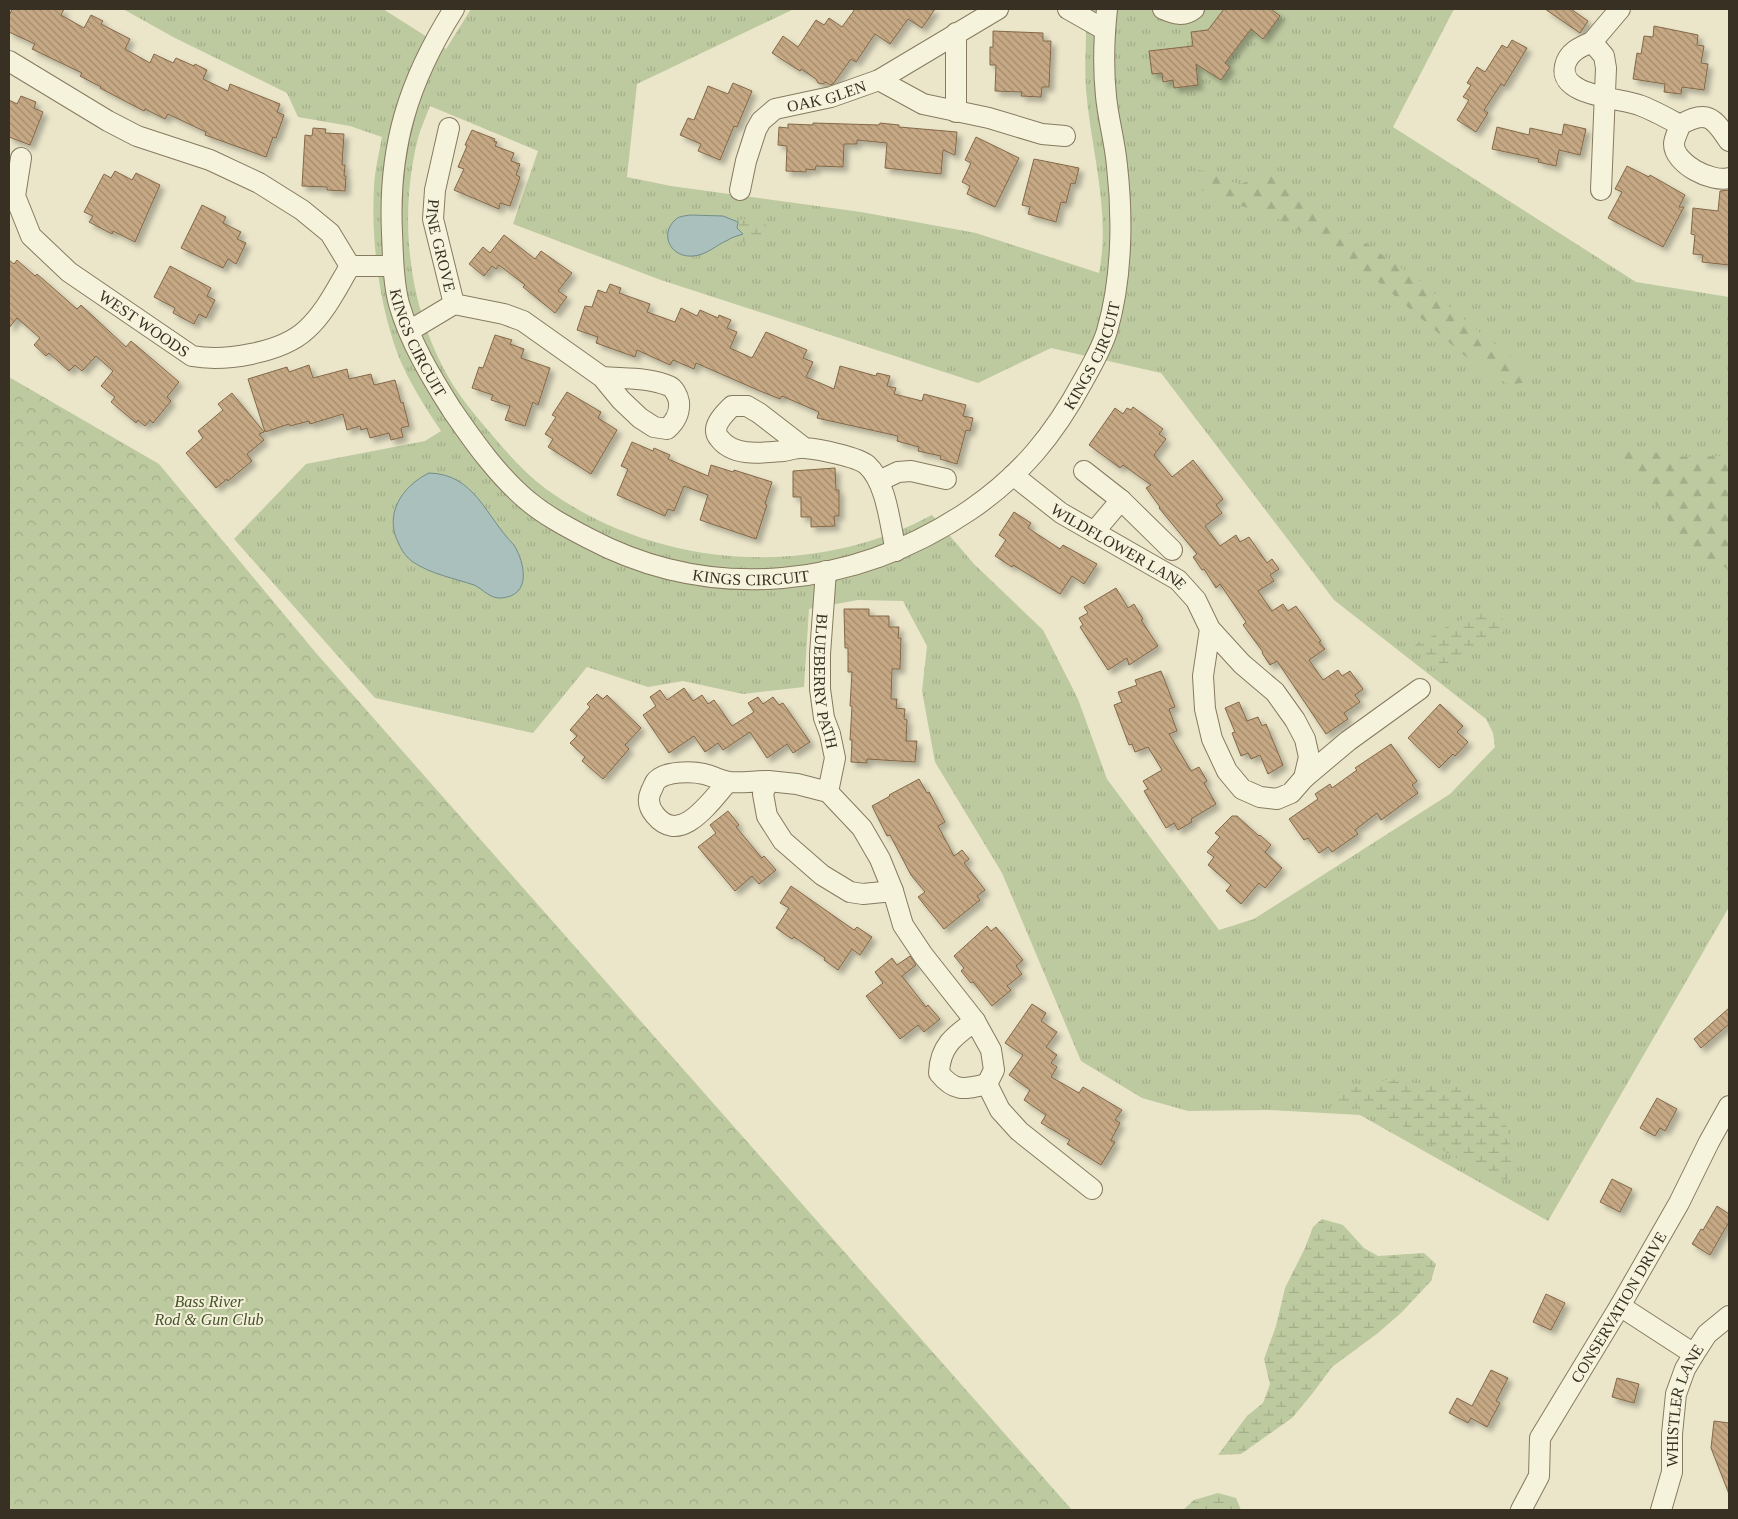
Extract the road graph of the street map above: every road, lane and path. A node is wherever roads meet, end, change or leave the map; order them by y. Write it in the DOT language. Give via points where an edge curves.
graph roads {
  1 [pos="454,9"];
  2 [pos="998,9"];
  3 [pos="1068,9"];
  4 [pos="1107,9"];
  5 [pos="1163,9"];
  6 [pos="1194,9"];
  7 [pos="1620,9"];
  8 [pos="1105,30"];
  9 [pos="956,33"];
  10 [pos="1592,42"];
  11 [pos="9,61"];
  12 [pos="878,80"];
  13 [pos="1605,96"];
  14 [pos="956,112"];
  15 [pos="1680,125"];
  16 [pos="449,128"];
  17 [pos="1064,136"];
  18 [pos="1729,141"];
  19 [pos="21,158"];
  20 [pos="1729,178"];
  21 [pos="740,190"];
  22 [pos="1601,190"];
  23 [pos="350,266"];
  24 [pos="393,266"];
  25 [pos="454,304"];
  26 [pos="409,331"];
  27 [pos="602,377"];
  28 [pos="803,447"];
  29 [pos="1084,471"];
  30 [pos="1014,475"];
  31 [pos="946,479"];
  32 [pos="879,481"];
  33 [pos="1121,500"];
  34 [pos="1094,532"];
  35 [pos="1172,550"];
  36 [pos="896,551"];
  37 [pos="826,571"];
  38 [pos="1210,629"];
  39 [pos="1420,689"];
  40 [pos="1304,778"];
  41 [pos="768,781"];
  42 [pos="728,782"];
  43 [pos="828,792"];
  44 [pos="893,891"];
  45 [pos="975,1021"];
  46 [pos="987,1084"];
  47 [pos="1729,1106"];
  48 [pos="1092,1189"];
  49 [pos="1620,1306"];
  50 [pos="1729,1316"];
  51 [pos="1694,1354"];
  52 [pos="1521,1510"];
  53 [pos="1661,1510"];
  1 -- 24 [label="street, KINGS CIRCUIT" via="423,63 401,125 392,183"];
  2 -- 9 [label="street, OAK GLEN"];
  3 -- 8 [label="street"];
  4 -- 8 [label="street, KINGS CIRCUIT"];
  5 -- 6 [label="street" via="1183,14"];
  7 -- 10 [label="street"];
  8 -- 30 [label="street, KINGS CIRCUIT" via="1106,96 1121,212 1114,303 1106,335 1076,394 1053,431"];
  9 -- 12 [label="street, OAK GLEN"];
  9 -- 14 [label="street"];
  10 -- 13 [label="street" via="1604,56"];
  10 -- 13 [label="street" via="1575,50 1567,60 1564,68 1566,78 1589,94"];
  11 -- 23 [label="street" via="138,136 210,160 259,183 302,210 330,233"];
  12 -- 14 [label="street, OAK GLEN" via="923,104"];
  12 -- 21 [label="street, OAK GLEN" via="831,96 787,105 767,114 754,135"];
  13 -- 15 [label="street" via="1639,105"];
  13 -- 22 [label="street"];
  14 -- 17 [label="street, OAK GLEN" via="1042,134"];
  15 -- 18 [label="street" via="1705,116 1716,121"];
  15 -- 20 [label="street" via="1674,143 1678,155 1703,176"];
  16 -- 25 [label="street, PINE GROVE" via="435,190 433,219"];
  19 -- 23 [label="street, WEST WOODS" via="15,196 30,236 69,272 192,356 206,359 249,354 283,345 306,331 322,312"];
  23 -- 24 [label="street"];
  24 -- 26 [label="street, KINGS CIRCUIT" via="398,301"];
  25 -- 26 [label="street, PINE GROVE"];
  25 -- 27 [label="street, PINE GROVE" via="523,320"];
  26 -- 37 [label="street, KINGS CIRCUIT" via="435,383 466,430 506,480 556,520 611,550 665,569 735,580 790,578"];
  28 -- 32 [label="street" via="867,464"];
  29 -- 33 [label="street"];
  30 -- 34 [label="street, WILDFLOWER LANE" via="1061,513"];
  30 -- 36 [label="street, KINGS CIRCUIT" via="988,498 947,526"];
  31 -- 32 [label="street" via="911,471 898,472"];
  32 -- 36 [label="street"];
  33 -- 34 [label="street"];
  33 -- 35 [label="street"];
  34 -- 38 [label="street, WILDFLOWER LANE" via="1178,580 1196,600"];
  36 -- 37 [label="street, KINGS CIRCUIT" via="856,566"];
  37 -- 43 [label="street, BLUEBERRY PATH" via="820,689 835,758"];
  38 -- 40 [label="street, WILDFLOWER LANE" via="1274,692 1295,720 1305,739 1309,757"];
  38 -- 40 [label="street" via="1203,676 1205,709 1212,739 1227,771 1242,789 1260,797 1277,799 1291,792"];
  39 -- 40 [label="street" via="1348,741"];
  41 -- 42 [label="street"];
  41 -- 43 [label="street"];
  41 -- 44 [label="street" via="763,794 767,816 789,847 822,875 850,892"];
  43 -- 44 [label="street" via="862,828"];
  44 -- 45 [label="street" via="903,926"];
  45 -- 46 [label="street" via="991,1050 994,1070"];
  45 -- 46 [label="street" via="955,1035 945,1049 939,1073 949,1084 966,1088"];
  46 -- 48 [label="street" via="1000,1110 1019,1131"];
  47 -- 49 [label="street, CONSERVATION DRIVE"];
  49 -- 51 [label="street"];
  49 -- 52 [label="street, CONSERVATION DRIVE" via="1540,1438 1540,1476"];
  50 -- 51 [label="street, WHISTLER LANE" via="1707,1334"];
  51 -- 53 [label="street, WHISTLER LANE" via="1676,1394 1672,1472"];
}
